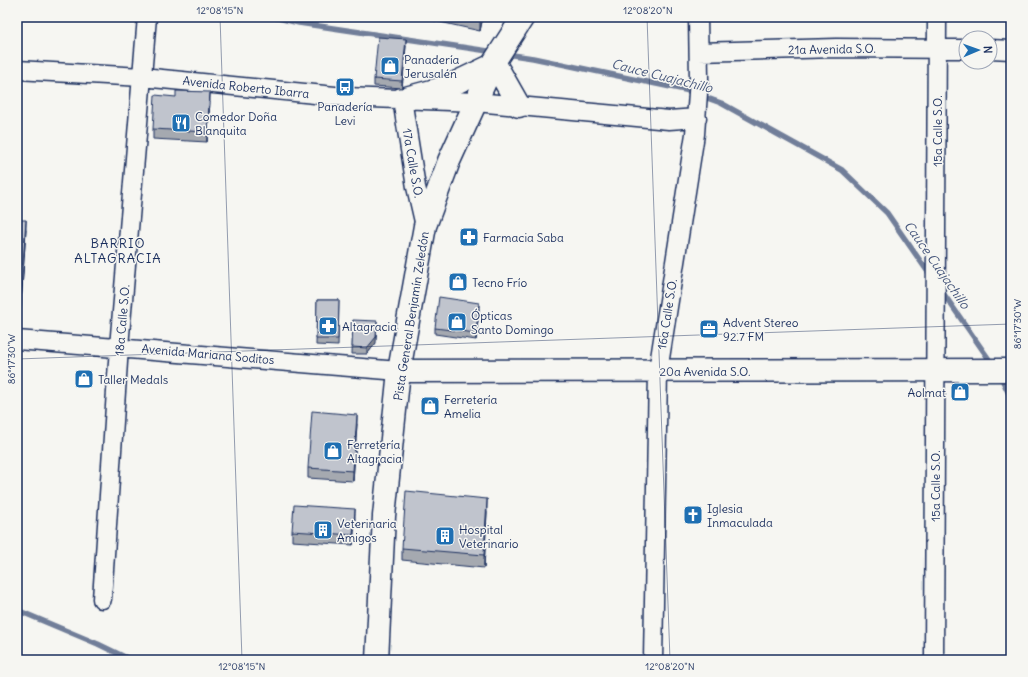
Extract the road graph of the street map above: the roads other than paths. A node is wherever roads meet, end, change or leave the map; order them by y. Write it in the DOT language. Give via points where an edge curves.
graph roads {
  1 [pos="146,17"];
  2 [pos="523,17"];
  3 [pos="698,17"];
  4 [pos="937,17"];
  5 [pos="937,49"];
  6 [pos="958,49"];
  7 [pos="998,49"];
  8 [pos="1011,50"];
  9 [pos="699,52"];
  10 [pos="494,62"];
  11 [pos="17,70"];
  12 [pos="142,77"];
  13 [pos="402,99"];
  14 [pos="476,102"];
  15 [pos="519,106"];
  16 [pos="697,110"];
  17 [pos="425,226"];
  18 [pos="17,340"];
  19 [pos="119,347"];
  20 [pos="399,370"];
  21 [pos="1011,370"];
  22 [pos="658,371"];
  23 [pos="936,371"];
  24 [pos="102,599"];
  25 [pos="377,660"];
  26 [pos="653,660"];
  27 [pos="934,660"];
  1 -- 12 [label="street, 18a Calle S.O."];
  2 -- 10 [label="main road, Pista General Benjamín Zeledón"];
  3 -- 9 [label="street, 16a Calle S.O."];
  4 -- 5 [label="street, 15a Calle S.O."];
  5 -- 6 [label="street, 21a Avenida S.O."];
  5 -- 9 [label="street, 21a Avenida S.O." via="836,48"];
  5 -- 23 [label="street, 15a Calle S.O."];
  7 -- 8 [label="street"];
  9 -- 16 [label="street, 16a Calle S.O."];
  10 -- 13 [label="main road" via="447,87"];
  10 -- 14 [label="main road, Pista General Benjamín Zeledón"];
  10 -- 15 [label="main road"];
  11 -- 12 [label="street, Avenida Roberto Ibarra"];
  12 -- 13 [label="street, Avenida Roberto Ibarra" via="345,97"];
  12 -- 19 [label="street, 18a Calle S.O."];
  13 -- 14 [label="street, Avenida Roberto Ibarra"];
  13 -- 17 [label="street, 17a Calle S.O."];
  14 -- 15 [label="street"];
  14 -- 17 [label="main road, Pista General Benjamín Zeledón" via="449,161"];
  15 -- 16 [label="street" via="669,120"];
  16 -- 22 [label="street, 16a Calle S.O."];
  17 -- 20 [label="main road, Pista General Benjamín Zeledón"];
  18 -- 19 [label="street, Avenida Mariana Soditos"];
  19 -- 20 [label="street, Avenida Mariana Soditos"];
  19 -- 24 [label="street, 18a Calle S.O."];
  20 -- 22 [label="main road, 20a Avenida S.O."];
  20 -- 25 [label="main road, Pista General Benjamín Zeledón" via="384,516"];
  21 -- 23 [label="main road, 20a Avenida S.O."];
  22 -- 23 [label="main road, 20a Avenida S.O."];
  22 -- 26 [label="street, 16a Calle S.O."];
  23 -- 27 [label="street, 15a Calle S.O."];
}
